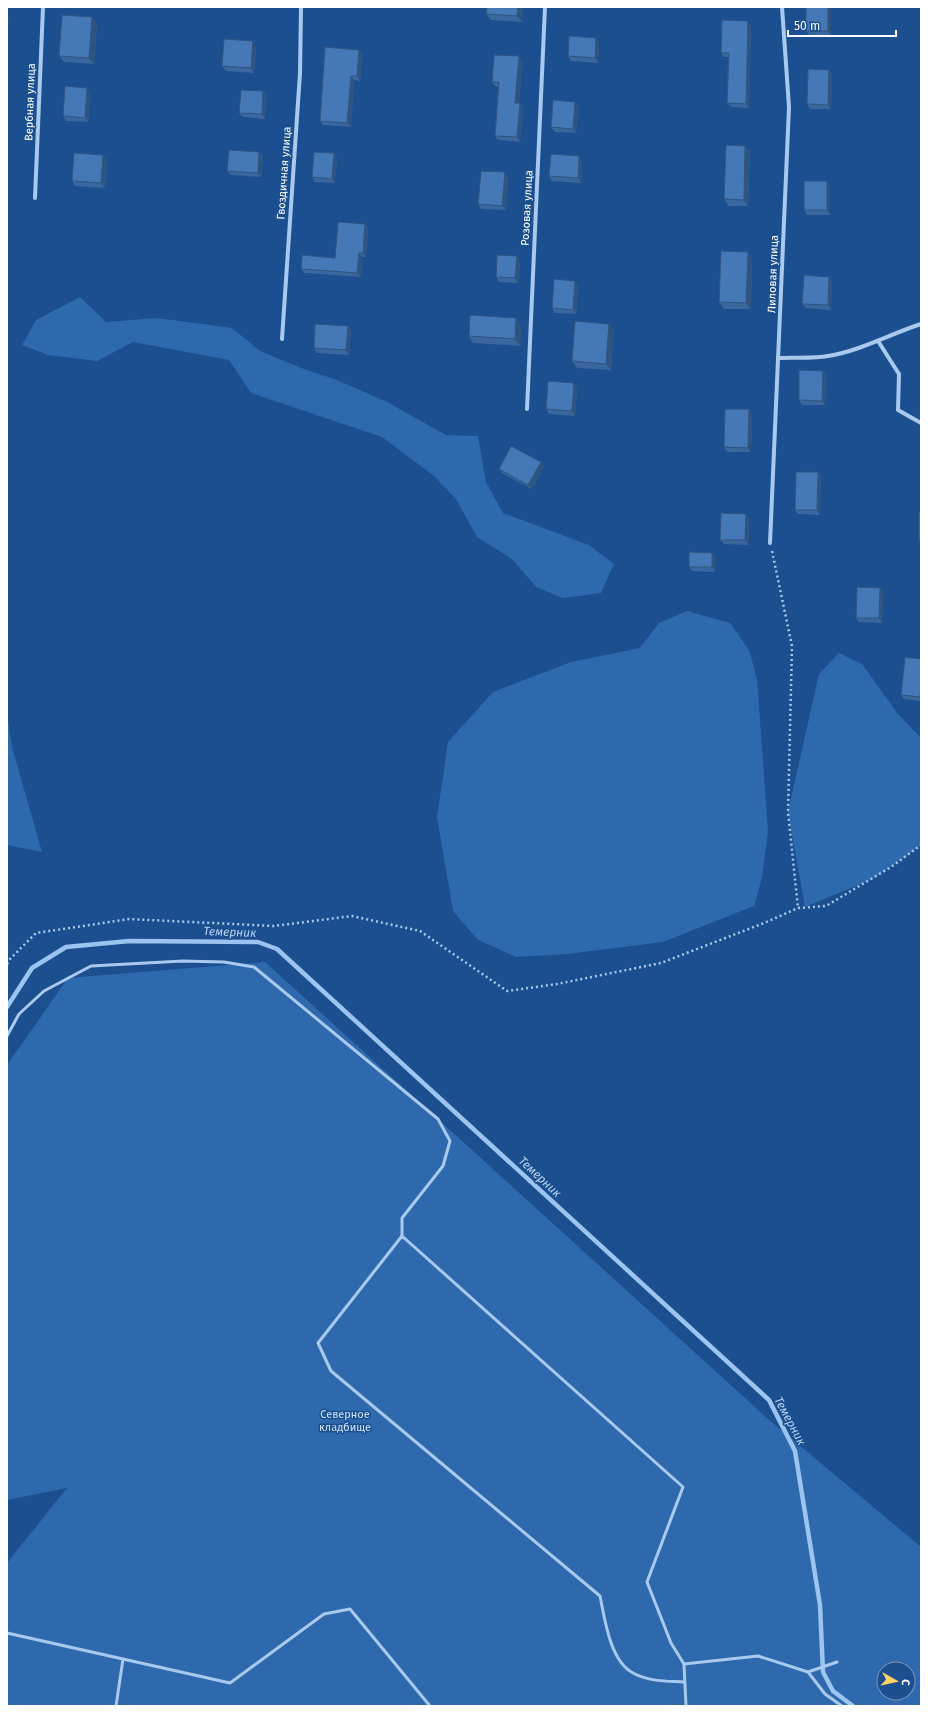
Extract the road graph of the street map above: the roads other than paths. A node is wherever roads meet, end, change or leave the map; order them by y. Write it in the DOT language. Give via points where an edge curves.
graph roads {
  1 [pos="43,7"];
  2 [pos="301,7"];
  3 [pos="545,7"];
  4 [pos="782,7"];
  5 [pos="35,198"];
  6 [pos="921,324"];
  7 [pos="282,339"];
  8 [pos="878,341"];
  9 [pos="778,358"];
  10 [pos="527,409"];
  11 [pos="921,423"];
  12 [pos="770,543"];
  13 [pos="7,1036"];
  14 [pos="402,1236"];
  15 [pos="7,1633"];
  16 [pos="123,1659"];
  17 [pos="837,1662"];
  18 [pos="684,1664"];
  19 [pos="808,1672"];
  20 [pos="684,1682"];
  21 [pos="116,1706"];
  22 [pos="430,1706"];
  23 [pos="686,1706"];
  24 [pos="842,1706"];
  1 -- 5 [label="street, Вербная улица"];
  2 -- 7 [label="street, Гвоздичная улица" via="300,73"];
  3 -- 10 [label="street, Розовая улица"];
  4 -- 9 [label="street, Лиловая улица" via="789,107"];
  6 -- 8 [label="street" via="895,332"];
  8 -- 9 [label="street" via="828,356"];
  8 -- 11 [label="street" via="899,374 898,410"];
  9 -- 12 [label="street, Лиловая улица"];
  13 -- 14 [label="lane" via="20,1014 44,990 91,966 217,962 254,967 438,1119 450,1141 443,1166 402,1218"];
  14 -- 18 [label="lane" via="682,1487 647,1582 670,1643"];
  14 -- 20 [label="lane" via="318,1343 331,1371 600,1596 608,1634 617,1656 632,1673 657,1681"];
  15 -- 16 [label="lane"];
  16 -- 21 [label="lane"];
  16 -- 22 [label="lane" via="230,1683 324,1614 350,1609"];
  17 -- 19 [label="lane"];
  18 -- 19 [label="lane" via="758,1656"];
  18 -- 20 [label="lane"];
  19 -- 24 [label="lane" via="825,1694"];
  20 -- 23 [label="lane"];
}
